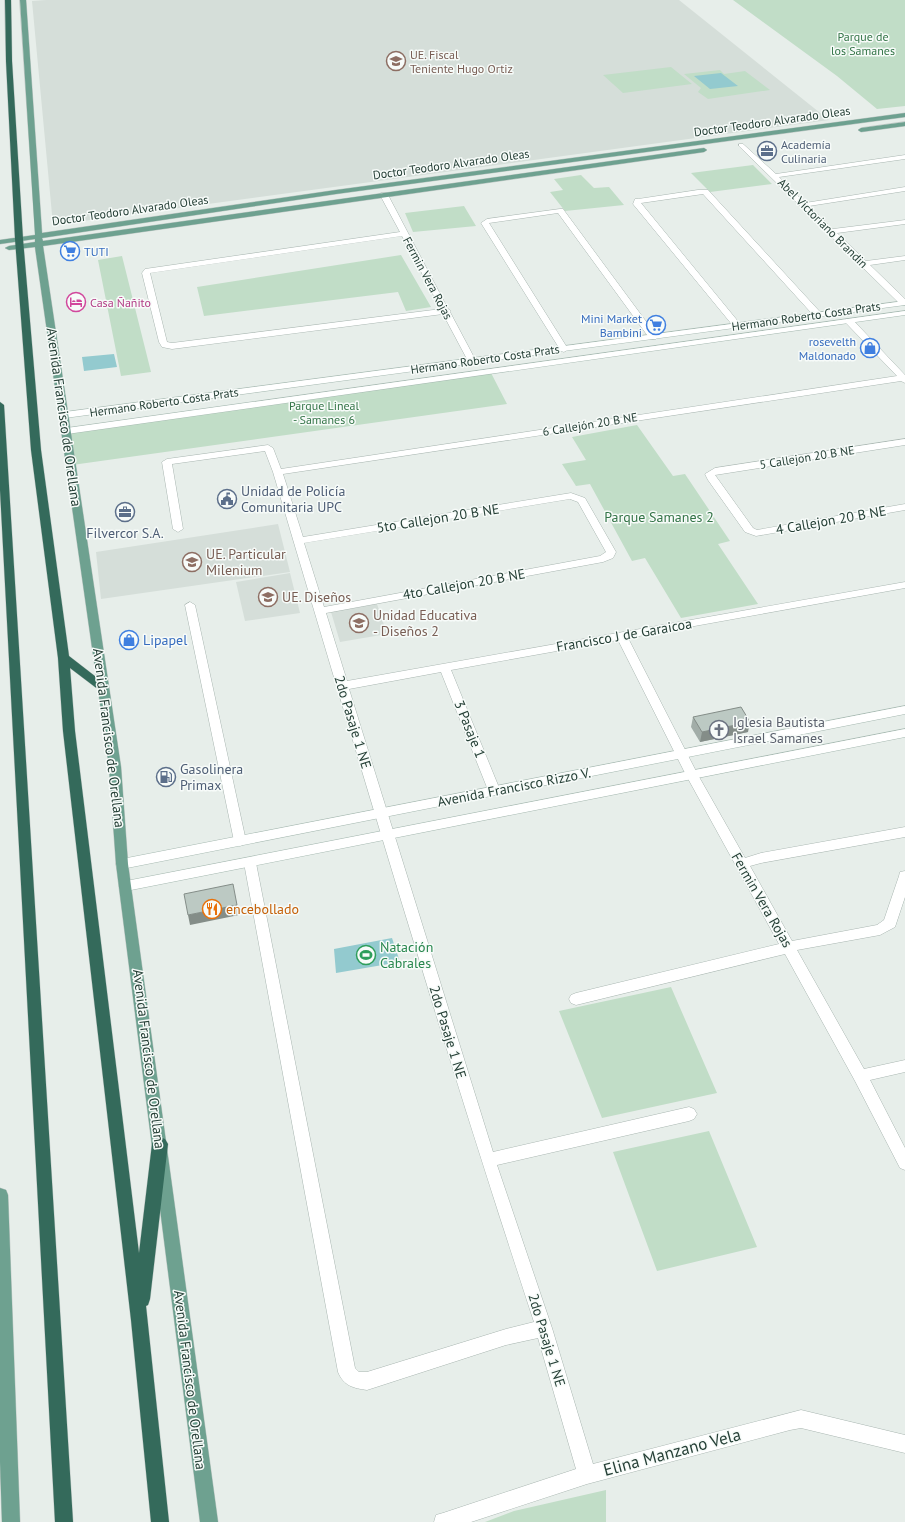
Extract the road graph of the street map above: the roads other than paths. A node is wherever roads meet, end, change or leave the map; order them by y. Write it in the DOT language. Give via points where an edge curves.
graph roads {
  1 [pos="8,0"];
  2 [pos="23,0"];
  3 [pos="905,115"];
  4 [pos="905,124"];
  5 [pos="852,131"];
  6 [pos="757,143"];
  7 [pos="741,145"];
  8 [pos="726,147"];
  9 [pos="710,149"];
  10 [pos="905,157"];
  11 [pos="774,176"];
  12 [pos="905,190"];
  13 [pos="384,195"];
  14 [pos="804,205"];
  15 [pos="905,222"];
  16 [pos="831,232"];
  17 [pos="405,233"];
  18 [pos="39,235"];
  19 [pos="0,242"];
  20 [pos="20,243"];
  21 [pos="39,245"];
  22 [pos="0,250"];
  23 [pos="905,258"];
  24 [pos="864,264"];
  25 [pos="904,303"];
  26 [pos="446,312"];
  27 [pos="905,313"];
  28 [pos="818,314"];
  29 [pos="849,321"];
  30 [pos="737,325"];
  31 [pos="692,331"];
  32 [pos="653,337"];
  33 [pos="699,342"];
  34 [pos="564,348"];
  35 [pos="472,361"];
  36 [pos="904,379"];
  37 [pos="332,380"];
  38 [pos="337,392"];
  39 [pos="0,405"];
  40 [pos="64,415"];
  41 [pos="66,431"];
  42 [pos="905,442"];
  43 [pos="278,472"];
  44 [pos="905,507"];
  45 [pos="178,529"];
  46 [pos="756,533"];
  47 [pos="298,541"];
  48 [pos="609,556"];
  49 [pos="905,584"];
  50 [pos="190,605"];
  51 [pos="319,611"];
  52 [pos="621,636"];
  53 [pos="64,658"];
  54 [pos="445,668"];
  55 [pos="342,686"];
  56 [pos="103,687"];
  57 [pos="905,710"];
  58 [pos="905,733"];
  59 [pos="682,754"];
  60 [pos="692,775"];
  61 [pos="494,790"];
  62 [pos="380,813"];
  63 [pos="905,832"];
  64 [pos="387,835"];
  65 [pos="240,841"];
  66 [pos="250,863"];
  67 [pos="122,864"];
  68 [pos="741,864"];
  69 [pos="905,876"];
  70 [pos="126,886"];
  71 [pos="789,947"];
  72 [pos="576,999"];
  73 [pos="905,1066"];
  74 [pos="860,1076"];
  75 [pos="689,1114"];
  76 [pos="160,1144"];
  77 [pos="488,1160"];
  78 [pos="905,1163"];
  79 [pos="0,1195"];
  80 [pos="139,1320"];
  81 [pos="544,1328"];
  82 [pos="905,1444"];
  83 [pos="587,1475"];
  84 [pos="11,1522"];
  85 [pos="64,1522"];
  86 [pos="160,1522"];
  87 [pos="209,1522"];
  88 [pos="443,1522"];
  1 -- 20 [label="highway, Avenida Francisco de Orellana" via="9,61"];
  2 -- 18 [label="main road, Avenida Francisco de Orellana"];
  3 -- 18 [label="main road, Doctor Teodoro Alvarado Oleas"];
  4 -- 5 [label="main road, Doctor Teodoro Alvarado Oleas"];
  6 -- 7 [label="main road, Doctor Teodoro Alvarado Oleas"];
  7 -- 8 [label="main road, Doctor Teodoro Alvarado Oleas"];
  7 -- 11 [label="street, Abel Victoriano Brandin"];
  9 -- 13 [label="main road, Doctor Teodoro Alvarado Oleas"];
  10 -- 11 [label="street"];
  11 -- 14 [label="street, Abel Victoriano Brandin"];
  12 -- 14 [label="street"];
  13 -- 17 [label="street, Fermin Vera Rojas"];
  13 -- 21 [label="main road, Doctor Teodoro Alvarado Oleas"];
  14 -- 16 [label="street, Abel Victoriano Brandin"];
  15 -- 16 [label="street"];
  16 -- 24 [label="street, Abel Victoriano Brandin"];
  17 -- 26 [label="street, Fermin Vera Rojas"];
  17 -- 26 [label="street" via="148,271 146,273 163,342 172,346"];
  18 -- 20 [label="main road, Doctor Teodoro Alvarado Oleas"];
  18 -- 21 [label="main road, Avenida Francisco de Orellana"];
  19 -- 20 [label="main road, Doctor Teodoro Alvarado Oleas"];
  20 -- 21 [label="main road, Doctor Teodoro Alvarado Oleas"];
  20 -- 22 [label="main road, Doctor Teodoro Alvarado Oleas"];
  20 -- 53 [label="highway, Avenida Francisco de Orellana" via="36,450"];
  21 -- 40 [label="main road, Avenida Francisco de Orellana"];
  23 -- 24 [label="street"];
  24 -- 25 [label="street, Abel Victoriano Brandin"];
  25 -- 28 [label="street, Hermano Roberto Costa Prats"];
  26 -- 35 [label="street, Fermin Vera Rojas"];
  27 -- 29 [label="street, Hermano Roberto Costa Prats"];
  28 -- 30 [label="street, Hermano Roberto Costa Prats"];
  28 -- 30 [label="street" via="705,192 638,201 637,204"];
  29 -- 33 [label="street, Hermano Roberto Costa Prats"];
  29 -- 36 [label="street"];
  30 -- 31 [label="street, Hermano Roberto Costa Prats"];
  31 -- 32 [label="street, Hermano Roberto Costa Prats"];
  31 -- 33 [label="street"];
  32 -- 34 [label="street, Hermano Roberto Costa Prats"];
  32 -- 34 [label="street" via="560,211 487,221 485,223"];
  33 -- 38 [label="street, Hermano Roberto Costa Prats"];
  34 -- 35 [label="street, Hermano Roberto Costa Prats"];
  35 -- 37 [label="street, Hermano Roberto Costa Prats"];
  36 -- 43 [label="street, 6 Callejón 20 B NE"];
  37 -- 38 [label="street"];
  37 -- 40 [label="street, Hermano Roberto Costa Prats"];
  38 -- 41 [label="street, Hermano Roberto Costa Prats"];
  39 -- 85 [label="highway"];
  40 -- 41 [label="main road, Avenida Francisco de Orellana"];
  41 -- 56 [label="main road, Avenida Francisco de Orellana"];
  42 -- 46 [label="street, 5 Callejon 20 B NE" via="715,471 710,474 749,530"];
  43 -- 45 [label="street, 2do Pasaje 1 NE" via="268,448 167,462"];
  43 -- 47 [label="street, 2do Pasaje 1 NE"];
  44 -- 46 [label="street, 4 Callejon 20 B NE"];
  47 -- 48 [label="street, 5to Callejon 20 B NE" via="571,496 582,500 611,552"];
  47 -- 51 [label="street, 2do Pasaje 1 NE"];
  48 -- 51 [label="street, 4to Callejon 20 B NE"];
  49 -- 52 [label="street, Francisco J de Garaicoa"];
  50 -- 65 [label="street"];
  51 -- 55 [label="street, 2do Pasaje 1 NE"];
  52 -- 54 [label="street, Francisco J de Garaicoa"];
  52 -- 59 [label="street, Fermin Vera Rojas"];
  53 -- 56 [label="highway"];
  53 -- 80 [label="highway, Avenida Francisco de Orellana" via="70,739"];
  54 -- 55 [label="street, Francisco J de Garaicoa"];
  54 -- 61 [label="street, 3 Pasaje 1"];
  55 -- 62 [label="street, 2do Pasaje 1 NE"];
  56 -- 67 [label="main road, Avenida Francisco de Orellana" via="115,767"];
  57 -- 59 [label="street, Avenida Francisco Rizzo V."];
  58 -- 60 [label="street, Avenida Francisco Rizzo V."];
  59 -- 60 [label="street, Fermin Vera Rojas"];
  59 -- 61 [label="street, Avenida Francisco Rizzo V."];
  60 -- 64 [label="street, Avenida Francisco Rizzo V."];
  60 -- 68 [label="street, Fermin Vera Rojas"];
  61 -- 62 [label="street, Avenida Francisco Rizzo V."];
  62 -- 64 [label="street, 2do Pasaje 1 NE"];
  62 -- 65 [label="street, Avenida Francisco Rizzo V."];
  63 -- 68 [label="street"];
  64 -- 66 [label="street, Avenida Francisco Rizzo V."];
  64 -- 77 [label="street, 2do Pasaje 1 NE"];
  65 -- 67 [label="street, Avenida Francisco Rizzo V."];
  66 -- 70 [label="street, Avenida Francisco Rizzo V."];
  66 -- 81 [label="street" via="346,1372 355,1380 367,1381 506,1337"];
  67 -- 70 [label="main road, Avenida Francisco de Orellana"];
  68 -- 71 [label="street, Fermin Vera Rojas"];
  69 -- 71 [label="street" via="890,923 880,930"];
  70 -- 76 [label="main road, Avenida Francisco de Orellana"];
  71 -- 72 [label="street"];
  71 -- 74 [label="street, Fermin Vera Rojas"];
  73 -- 74 [label="street"];
  74 -- 78 [label="street, Fermin Vera Rojas"];
  75 -- 77 [label="street"];
  76 -- 80 [label="highway"];
  76 -- 87 [label="main road, Avenida Francisco de Orellana"];
  77 -- 81 [label="street, 2do Pasaje 1 NE"];
  79 -- 84 [label="main road"];
  80 -- 86 [label="highway, Avenida Francisco de Orellana"];
  81 -- 83 [label="street, 2do Pasaje 1 NE"];
  82 -- 83 [label="street, Elina Manzano Vela" via="801,1419"];
  83 -- 88 [label="street, Elina Manzano Vela"];
}
